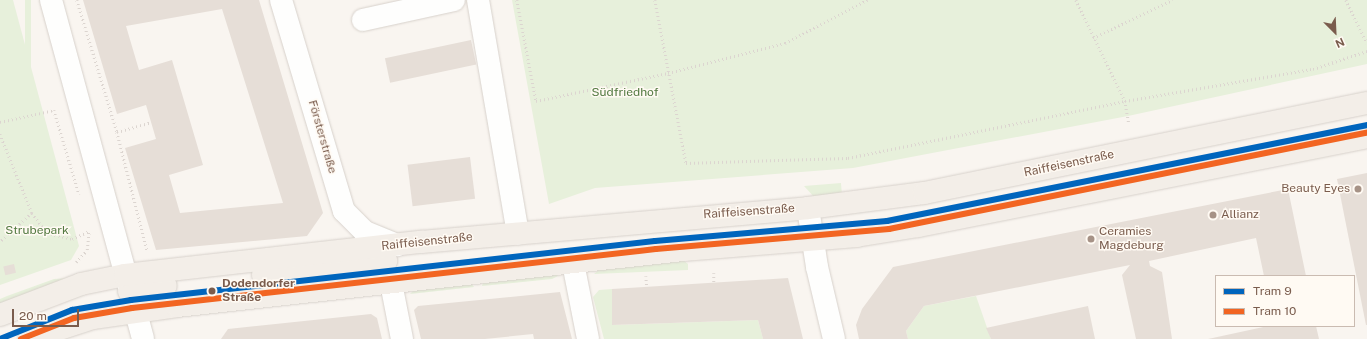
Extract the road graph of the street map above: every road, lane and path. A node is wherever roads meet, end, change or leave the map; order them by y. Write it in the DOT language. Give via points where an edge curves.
graph roads {
  1 [pos="50,0"];
  2 [pos="77,0"];
  3 [pos="281,0"];
  4 [pos="454,0"];
  5 [pos="478,0"];
  6 [pos="517,0"];
  7 [pos="655,0"];
  8 [pos="867,0"];
  9 [pos="1076,0"];
  10 [pos="1172,0"];
  11 [pos="1346,0"];
  12 [pos="364,20"];
  13 [pos="1094,38"];
  14 [pos="1367,43"];
  15 [pos="1367,51"];
  16 [pos="668,73"];
  17 [pos="1125,101"];
  18 [pos="1367,103"];
  19 [pos="80,104"];
  20 [pos="54,110"];
  21 [pos="0,122"];
  22 [pos="151,122"];
  23 [pos="1129,124"];
  24 [pos="117,132"];
  25 [pos="0,134"];
  26 [pos="1367,137"];
  27 [pos="80,198"];
  28 [pos="808,208"];
  29 [pos="32,213"];
  30 [pos="89,224"];
  31 [pos="89,231"];
  32 [pos="518,234"];
  33 [pos="457,239"];
  34 [pos="813,241"];
  35 [pos="0,242"];
  36 [pos="145,243"];
  37 [pos="397,245"];
  38 [pos="84,254"];
  39 [pos="573,262"];
  40 [pos="714,273"];
  41 [pos="646,276"];
  42 [pos="391,283"];
  43 [pos="714,283"];
  44 [pos="647,287"];
  45 [pos="130,292"];
  46 [pos="0,315"];
  47 [pos="29,339"];
  48 [pos="143,339"];
  49 [pos="402,339"];
  50 [pos="588,339"];
  51 [pos="834,339"];
  1 -- 19 [label="street"];
  2 -- 24 [label="path"];
  3 -- 37 [label="street, Försterstraße" via="344,211 365,232"];
  4 -- 12 [label="street"];
  5 -- 32 [label="street"];
  6 -- 16 [label="path" via="536,102"];
  7 -- 16 [label="path"];
  8 -- 16 [label="path" via="785,43"];
  9 -- 13 [label="path"];
  10 -- 13 [label="path"];
  11 -- 14 [label="path"];
  13 -- 17 [label="path"];
  15 -- 17 [label="path" via="1313,68"];
  16 -- 17 [label="path" via="686,163 848,158"];
  17 -- 23 [label="path"];
  18 -- 28 [label="main road, Raiffeisenstraße" via="962,186"];
  19 -- 20 [label="path"];
  19 -- 45 [label="street"];
  20 -- 21 [label="path"];
  20 -- 27 [label="path"];
  22 -- 24 [label="path"];
  24 -- 36 [label="path"];
  25 -- 29 [label="path"];
  26 -- 34 [label="main road" via="918,226"];
  28 -- 32 [label="main road, Raiffeisenstraße"];
  28 -- 34 [label="street"];
  29 -- 31 [label="path" via="47,233 72,239"];
  29 -- 35 [label="path"];
  30 -- 31 [label="path"];
  31 -- 38 [label="path" via="89,243"];
  32 -- 33 [label="main road, Raiffeisenstraße"];
  33 -- 37 [label="main road, Raiffeisenstraße"];
  33 -- 45 [label="main road" via="411,258"];
  34 -- 39 [label="main road" via="683,250"];
  34 -- 51 [label="street"];
  37 -- 45 [label="main road, Raiffeisenstraße"];
  39 -- 42 [label="main road"];
  39 -- 50 [label="street"];
  40 -- 43 [label="path"];
  41 -- 44 [label="path"];
  42 -- 45 [label="main road"];
  42 -- 49 [label="street"];
  45 -- 46 [label="main road" via="81,284"];
  45 -- 47 [label="main road" via="82,321"];
  45 -- 48 [label="street"];
}
